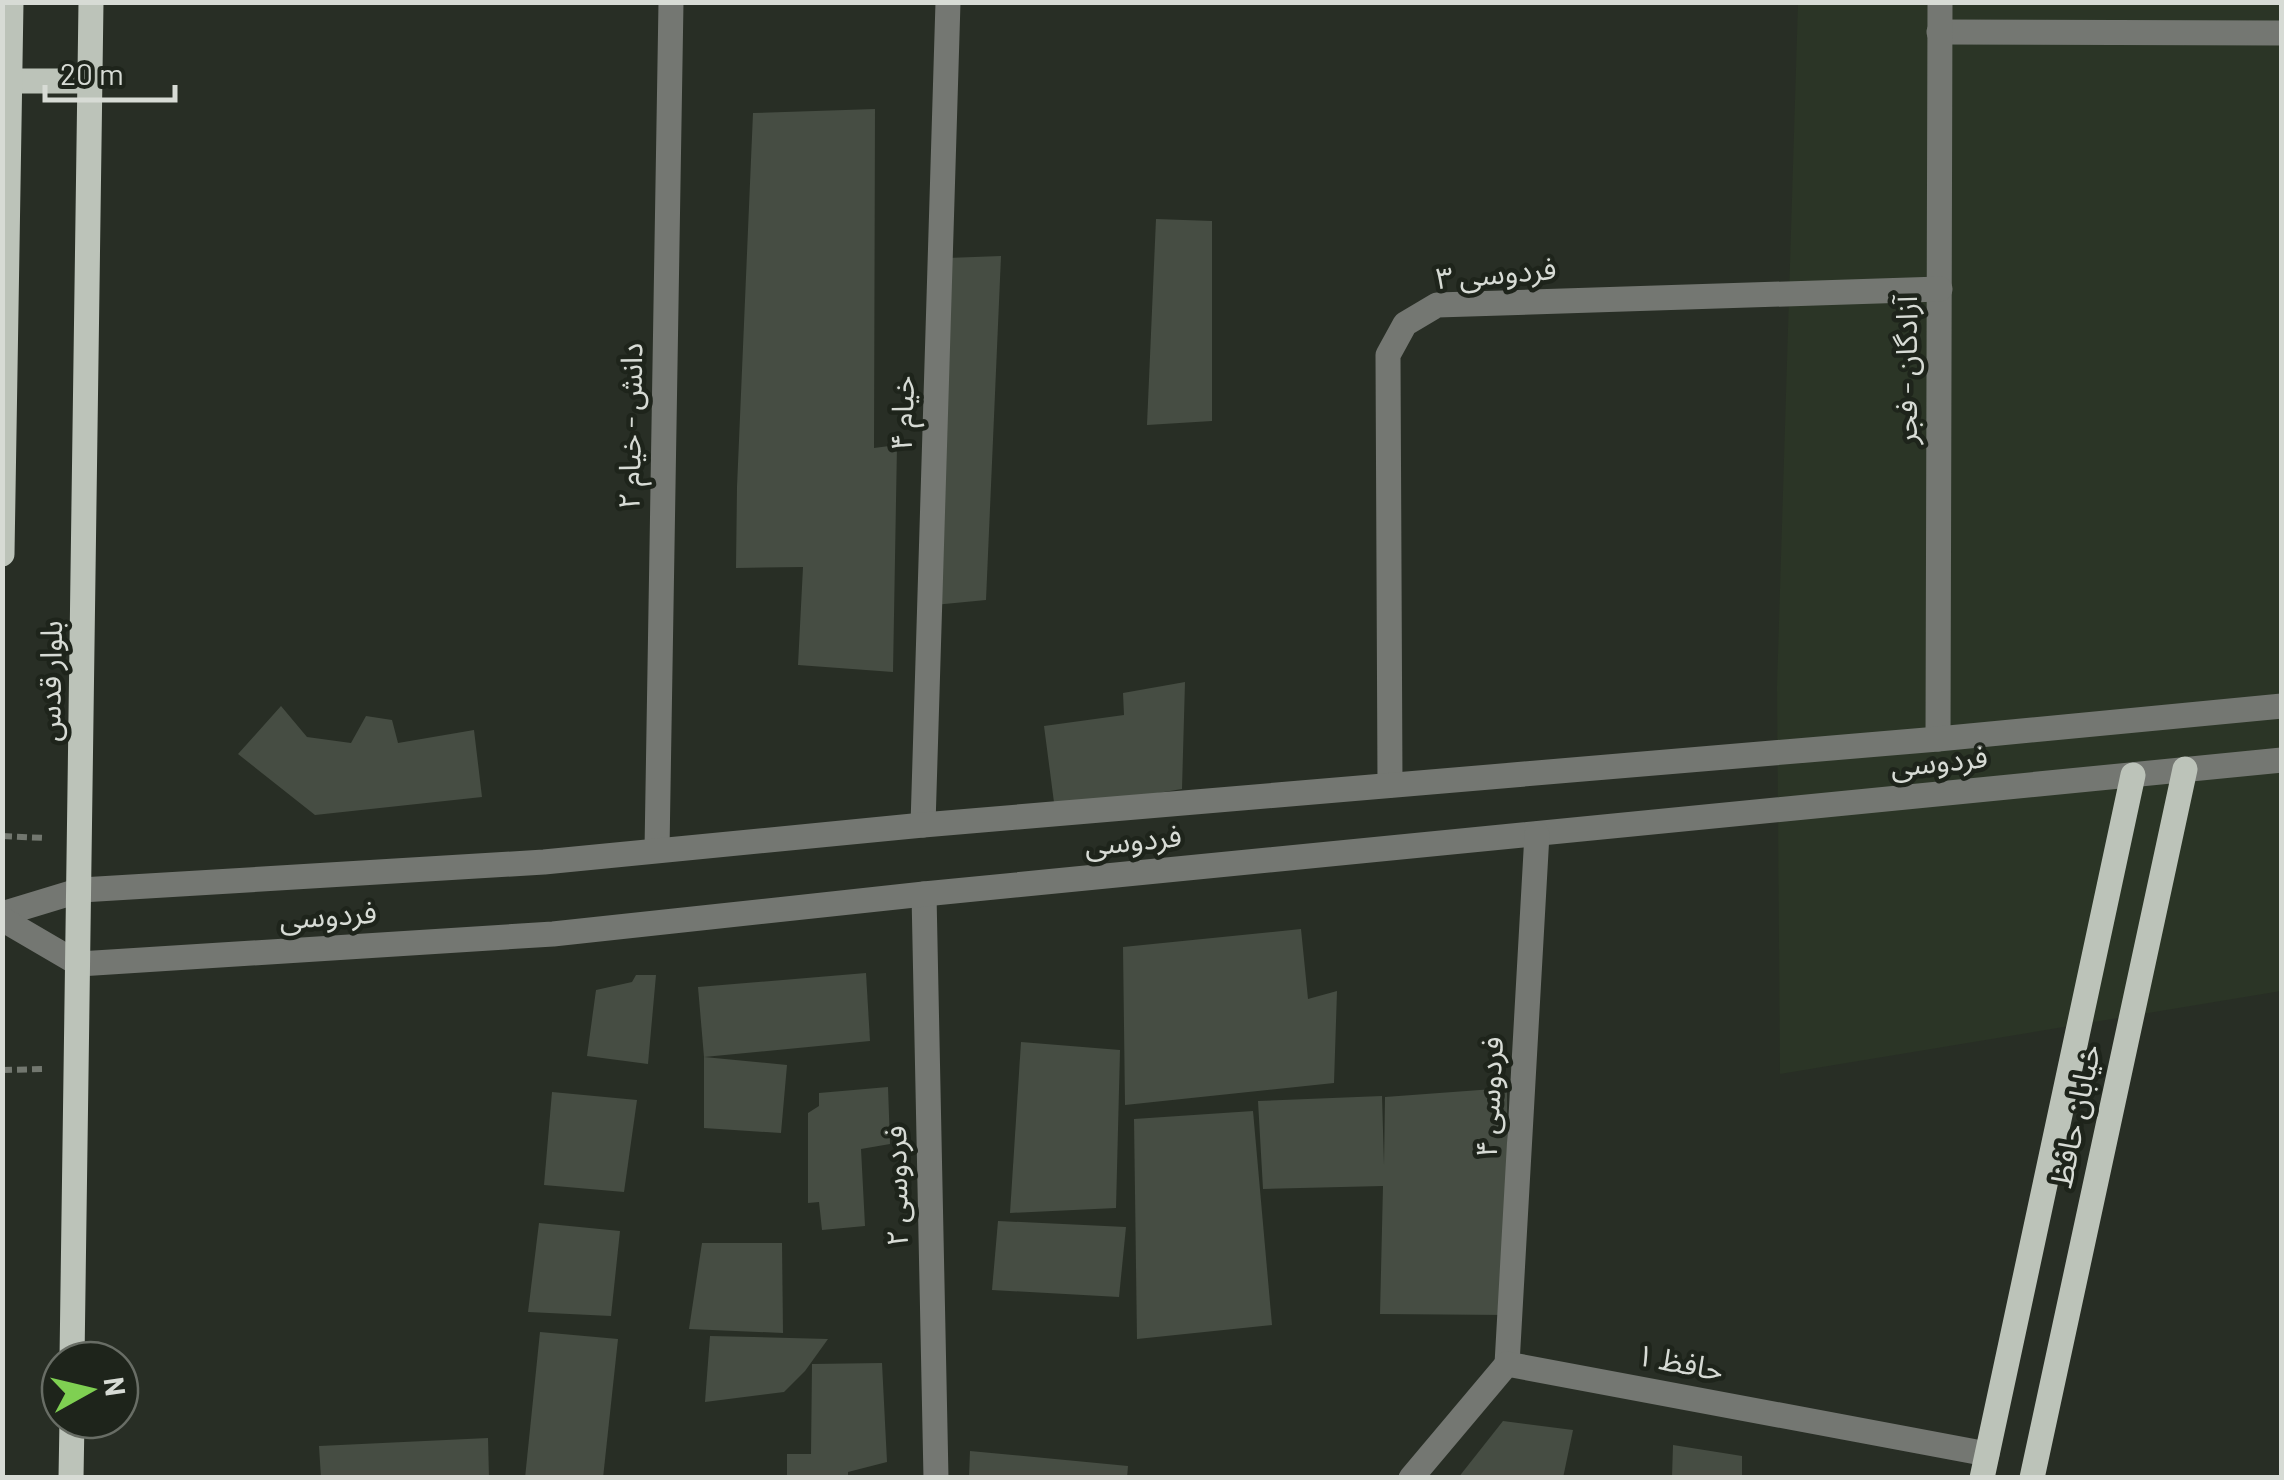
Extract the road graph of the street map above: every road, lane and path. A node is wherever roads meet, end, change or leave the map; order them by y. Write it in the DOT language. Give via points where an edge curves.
graph roads {
  1 [pos="11,2"];
  2 [pos="91,2"];
  3 [pos="671,2"];
  4 [pos="948,2"];
  5 [pos="1940,2"];
  6 [pos="1939,32"];
  7 [pos="2282,33"];
  8 [pos="6,81"];
  9 [pos="90,81"];
  10 [pos="1940,289"];
  11 [pos="2,554"];
  12 [pos="2282,706"];
  13 [pos="1938,739"];
  14 [pos="2282,760"];
  15 [pos="2185,769"];
  16 [pos="2133,775"];
  17 [pos="1390,785"];
  18 [pos="923,825"];
  19 [pos="1537,834"];
  20 [pos="657,850"];
  21 [pos="81,890"];
  22 [pos="924,894"];
  23 [pos="2,917"];
  24 [pos="78,964"];
  25 [pos="72,1340"];
  26 [pos="1507,1364"];
  27 [pos="72,1440"];
  28 [pos="1985,1466"];
  29 [pos="71,1478"];
  30 [pos="936,1478"];
  31 [pos="1411,1478"];
  32 [pos="2032,1478"];
  1 -- 8 [label="main road"];
  2 -- 9 [label="main road, بلوار قدس"];
  3 -- 20 [label="street, دانش - خیام ۲"];
  4 -- 18 [label="street, خیام ۴"];
  5 -- 6 [label="street, آزادگان - فجر"];
  6 -- 7 [label="street"];
  6 -- 10 [label="street, آزادگان - فجر"];
  8 -- 9 [label="main road"];
  8 -- 11 [label="main road"];
  9 -- 21 [label="main road, بلوار قدس"];
  10 -- 13 [label="street, آزادگان - فجر"];
  10 -- 17 [label="street, فردوسی ۳" via="1437,305 1406,324 1388,355"];
  12 -- 13 [label="street, فردوسی"];
  13 -- 17 [label="street, فردوسی"];
  14 -- 15 [label="street, فردوسی"];
  15 -- 16 [label="street, فردوسی"];
  15 -- 32 [label="main road, خیابان حافظ"];
  16 -- 19 [label="street, فردوسی"];
  16 -- 28 [label="main road, خیابان حافظ"];
  17 -- 18 [label="street, فردوسی"];
  18 -- 20 [label="street, فردوسی"];
  19 -- 22 [label="street, فردوسی"];
  19 -- 26 [label="street, فردوسی ۴"];
  20 -- 21 [label="street, فردوسی"];
  21 -- 23 [label="street, فردوسی"];
  21 -- 24 [label="main road, بلوار قدس"];
  22 -- 24 [label="street, فردوسی" via="553,934"];
  22 -- 30 [label="street, فردوسی ۲"];
  23 -- 24 [label="street, فردوسی"];
  24 -- 25 [label="main road, بلوار قدس"];
  26 -- 28 [label="street, حافظ ۱"];
  26 -- 31 [label="street"];
  27 -- 29 [label="main road"];
}
